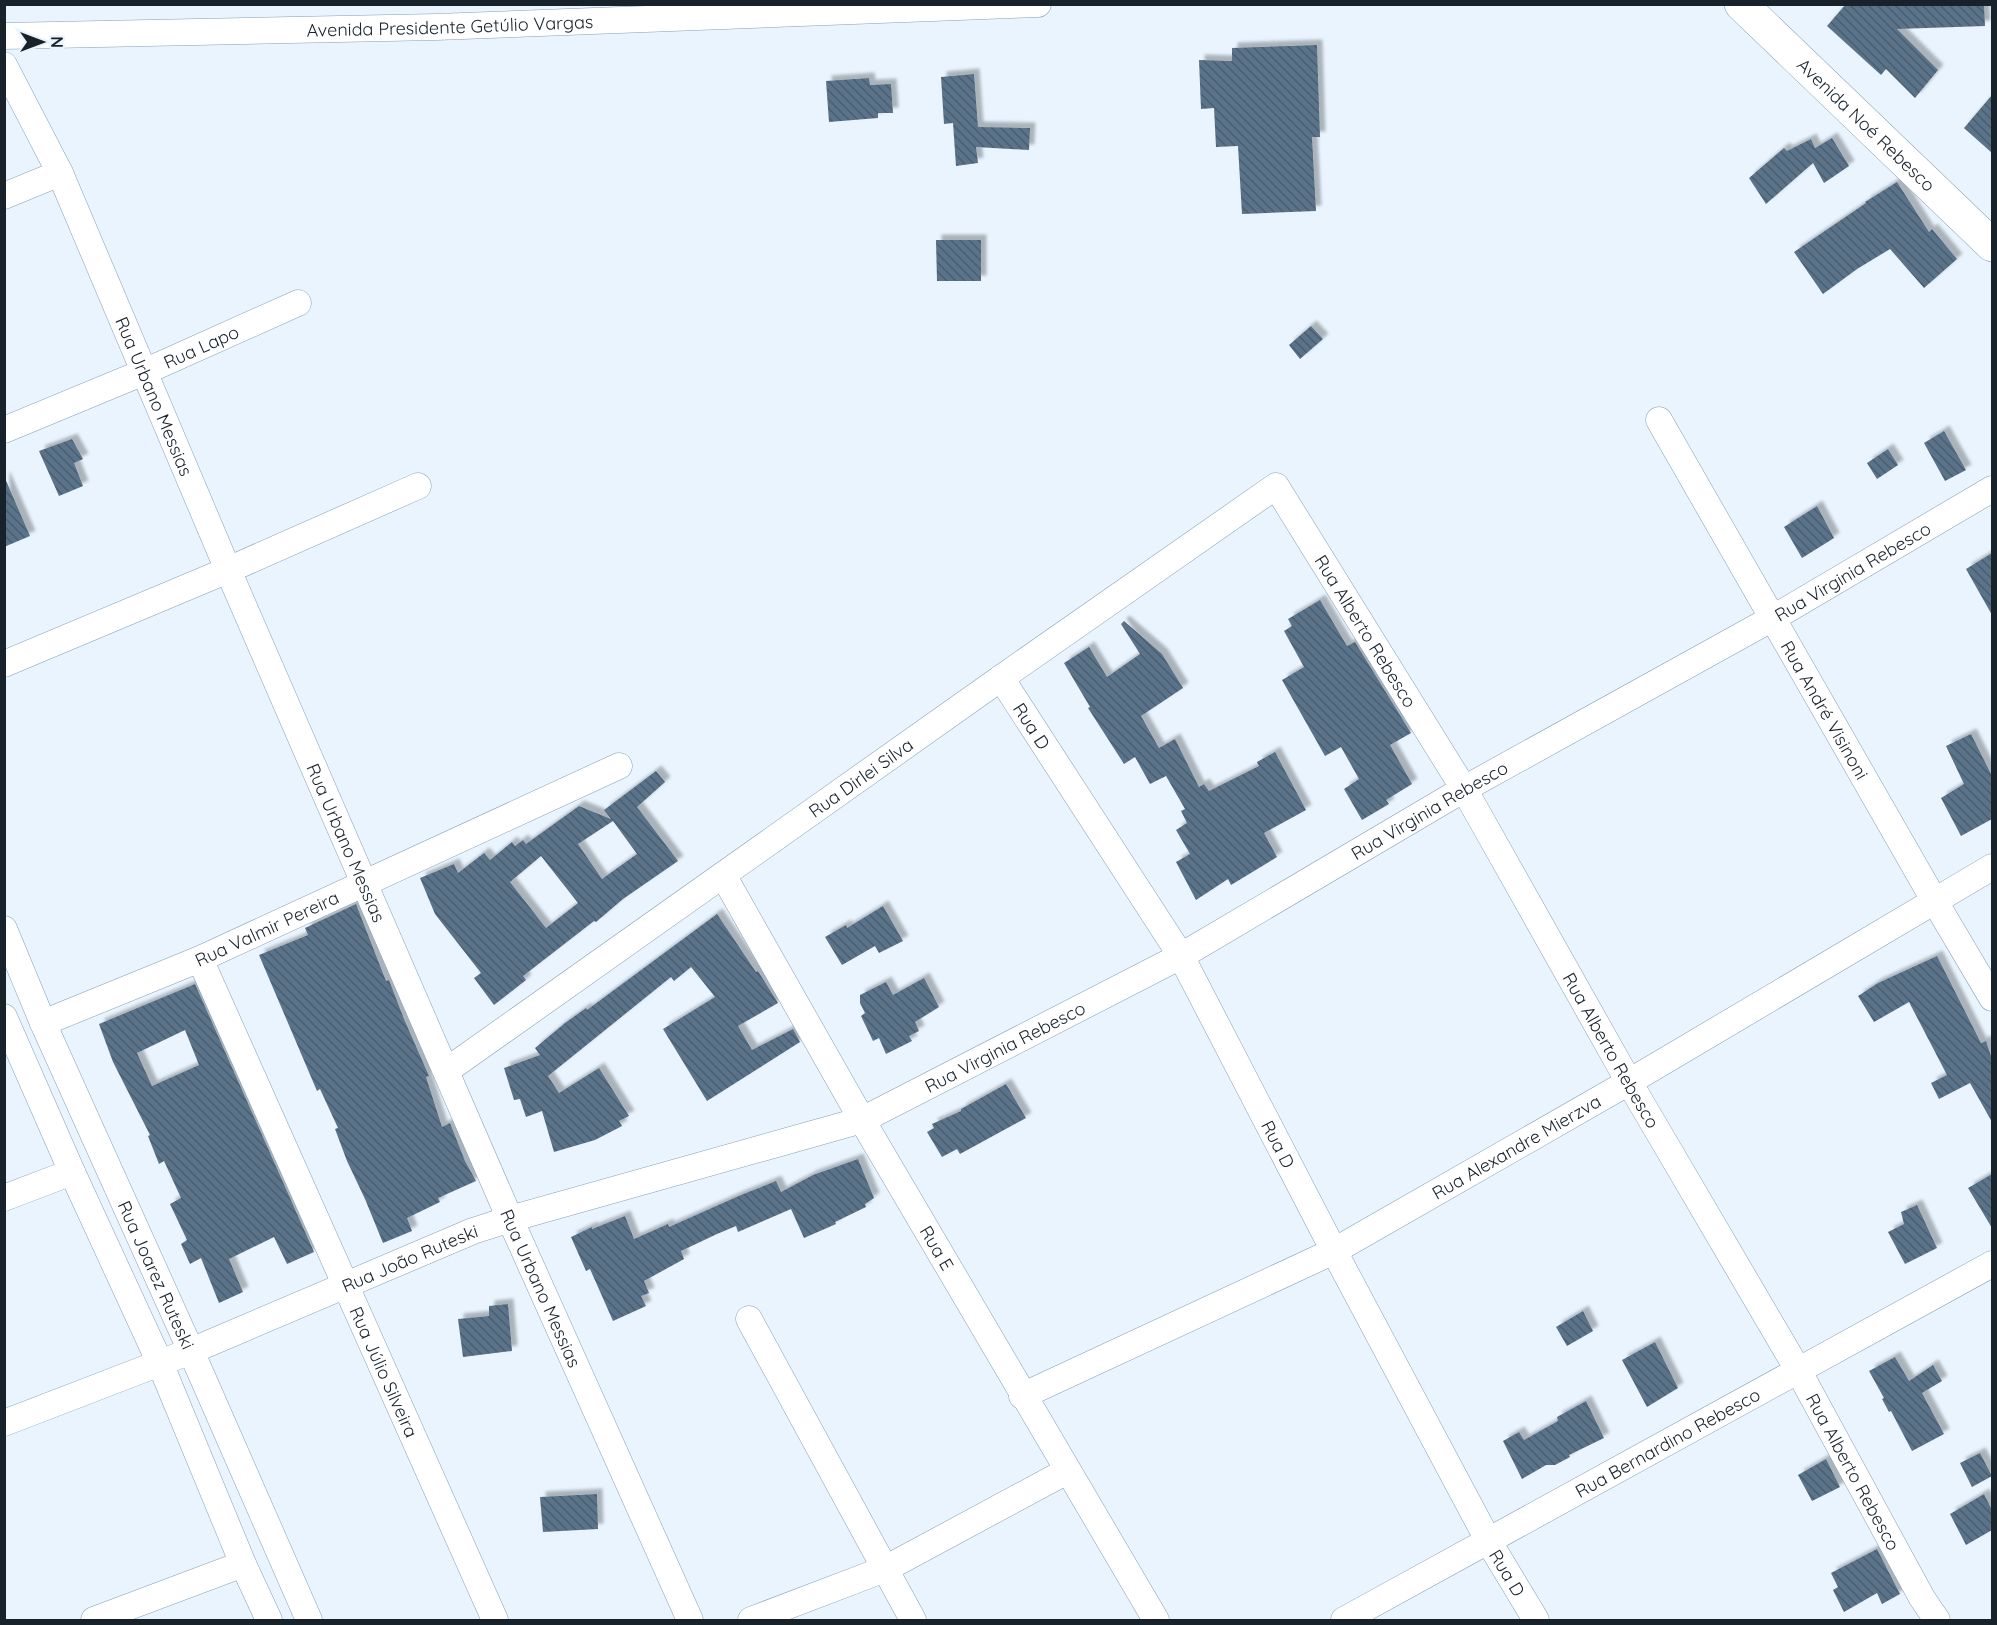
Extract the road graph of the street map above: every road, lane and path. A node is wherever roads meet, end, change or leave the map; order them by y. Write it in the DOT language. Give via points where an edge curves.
graph roads {
  1 [pos="1038,4"];
  2 [pos="1741,4"];
  3 [pos="4,36"];
  4 [pos="4,65"];
  5 [pos="60,172"];
  6 [pos="4,196"];
  7 [pos="1992,244"];
  8 [pos="297,303"];
  9 [pos="144,372"];
  10 [pos="1659,420"];
  11 [pos="4,430"];
  12 [pos="418,486"];
  13 [pos="1276,486"];
  14 [pos="1992,489"];
  15 [pos="228,570"];
  16 [pos="1773,618"];
  17 [pos="4,664"];
  18 [pos="1001,678"];
  19 [pos="620,766"];
  20 [pos="1464,789"];
  21 [pos="1992,867"];
  22 [pos="723,875"];
  23 [pos="365,883"];
  24 [pos="1934,900"];
  25 [pos="4,929"];
  26 [pos="1181,956"];
  27 [pos="200,959"];
  28 [pos="11,962"];
  29 [pos="1992,998"];
  30 [pos="4,1017"];
  31 [pos="43,1023"];
  32 [pos="446,1071"];
  33 [pos="1629,1082"];
  34 [pos="862,1120"];
  35 [pos="72,1172"];
  36 [pos="4,1198"];
  37 [pos="510,1219"];
  38 [pos="1334,1251"];
  39 [pos="1992,1264"];
  40 [pos="346,1285"];
  41 [pos="749,1319"];
  42 [pos="191,1351"];
  43 [pos="160,1363"];
  44 [pos="1798,1370"];
  45 [pos="1023,1396"];
  46 [pos="4,1423"];
  47 [pos="1068,1472"];
  48 [pos="1489,1542"];
  49 [pos="243,1564"];
  50 [pos="885,1569"];
  51 [pos="94,1620"];
  52 [pos="269,1620"];
  53 [pos="309,1620"];
  54 [pos="495,1620"];
  55 [pos="690,1620"];
  56 [pos="751,1620"];
  57 [pos="913,1620"];
  58 [pos="1156,1620"];
  59 [pos="1344,1620"];
  60 [pos="1536,1620"];
  61 [pos="1937,1620"];
  1 -- 3 [label="street, Avenida Presidente Getúlio Vargas" via="436,27"];
  2 -- 7 [label="main road, Avenida Noé Rebesco"];
  4 -- 5 [label="street, Rua Urbano Messias"];
  5 -- 6 [label="street"];
  5 -- 9 [label="street, Rua Urbano Messias"];
  8 -- 9 [label="street, Rua Lapo"];
  9 -- 11 [label="street, Rua Lapo"];
  9 -- 15 [label="street, Rua Urbano Messias"];
  10 -- 16 [label="street, Rua André Visinoni"];
  12 -- 15 [label="street"];
  13 -- 18 [label="street, Rua Dirlei Silva"];
  13 -- 20 [label="street, Rua Alberto Rebesco"];
  14 -- 16 [label="street, Rua Virginia Rebesco"];
  15 -- 17 [label="street"];
  15 -- 23 [label="street, Rua Urbano Messias"];
  16 -- 20 [label="street, Rua Virginia Rebesco"];
  16 -- 24 [label="street, Rua André Visinoni"];
  18 -- 22 [label="street, Rua Dirlei Silva"];
  18 -- 26 [label="street, Rua D"];
  19 -- 23 [label="street, Rua Valmir Pereira"];
  20 -- 26 [label="street, Rua Virginia Rebesco"];
  20 -- 33 [label="street, Rua Alberto Rebesco"];
  21 -- 24 [label="street, Rua Alexandre Mierzva"];
  22 -- 32 [label="street, Rua Dirlei Silva"];
  22 -- 34 [label="street, Rua E"];
  23 -- 27 [label="street, Rua Valmir Pereira"];
  23 -- 32 [label="street, Rua Urbano Messias"];
  24 -- 29 [label="street, Rua André Visinoni"];
  24 -- 33 [label="street, Rua Alexandre Mierzva"];
  25 -- 28 [label="street, Rua Joarez Ruteski"];
  26 -- 34 [label="street, Rua Virginia Rebesco"];
  26 -- 38 [label="street, Rua D"];
  27 -- 31 [label="street, Rua Valmir Pereira"];
  27 -- 40 [label="street, Rua Júlio Silveira"];
  28 -- 31 [label="street, Rua Joarez Ruteski"];
  30 -- 35 [label="street, Rua Joarez Ruteski"];
  31 -- 42 [label="street, Rua Joarez Ruteski"];
  32 -- 37 [label="street, Rua Urbano Messias"];
  33 -- 38 [label="street, Rua Alexandre Mierzva"];
  33 -- 44 [label="street, Rua Alberto Rebesco"];
  34 -- 37 [label="street, Rua João Ruteski"];
  34 -- 45 [label="street, Rua E"];
  35 -- 36 [label="street"];
  35 -- 43 [label="street, Rua Joarez Ruteski"];
  37 -- 40 [label="street, Rua João Ruteski"];
  37 -- 55 [label="street, Rua Urbano Messias"];
  38 -- 45 [label="street, Rua Alexandre Mierzva"];
  38 -- 48 [label="street, Rua D"];
  39 -- 44 [label="street, Rua Bernardino Rebesco"];
  40 -- 42 [label="street, Rua João Ruteski"];
  40 -- 54 [label="street, Rua Júlio Silveira"];
  41 -- 50 [label="street"];
  42 -- 43 [label="street, Rua João Ruteski"];
  42 -- 53 [label="street, Rua Joarez Ruteski"];
  43 -- 46 [label="street, Rua João Ruteski"];
  43 -- 49 [label="street, Rua Joarez Ruteski"];
  44 -- 48 [label="street, Rua Bernardino Rebesco"];
  44 -- 61 [label="street, Rua Alberto Rebesco"];
  45 -- 47 [label="street, Rua E"];
  47 -- 50 [label="street"];
  47 -- 58 [label="street, Rua E"];
  48 -- 59 [label="street, Rua Bernardino Rebesco"];
  48 -- 60 [label="street, Rua D"];
  49 -- 51 [label="street"];
  49 -- 52 [label="street, Rua Joarez Ruteski"];
  50 -- 56 [label="street"];
  50 -- 57 [label="street"];
}
